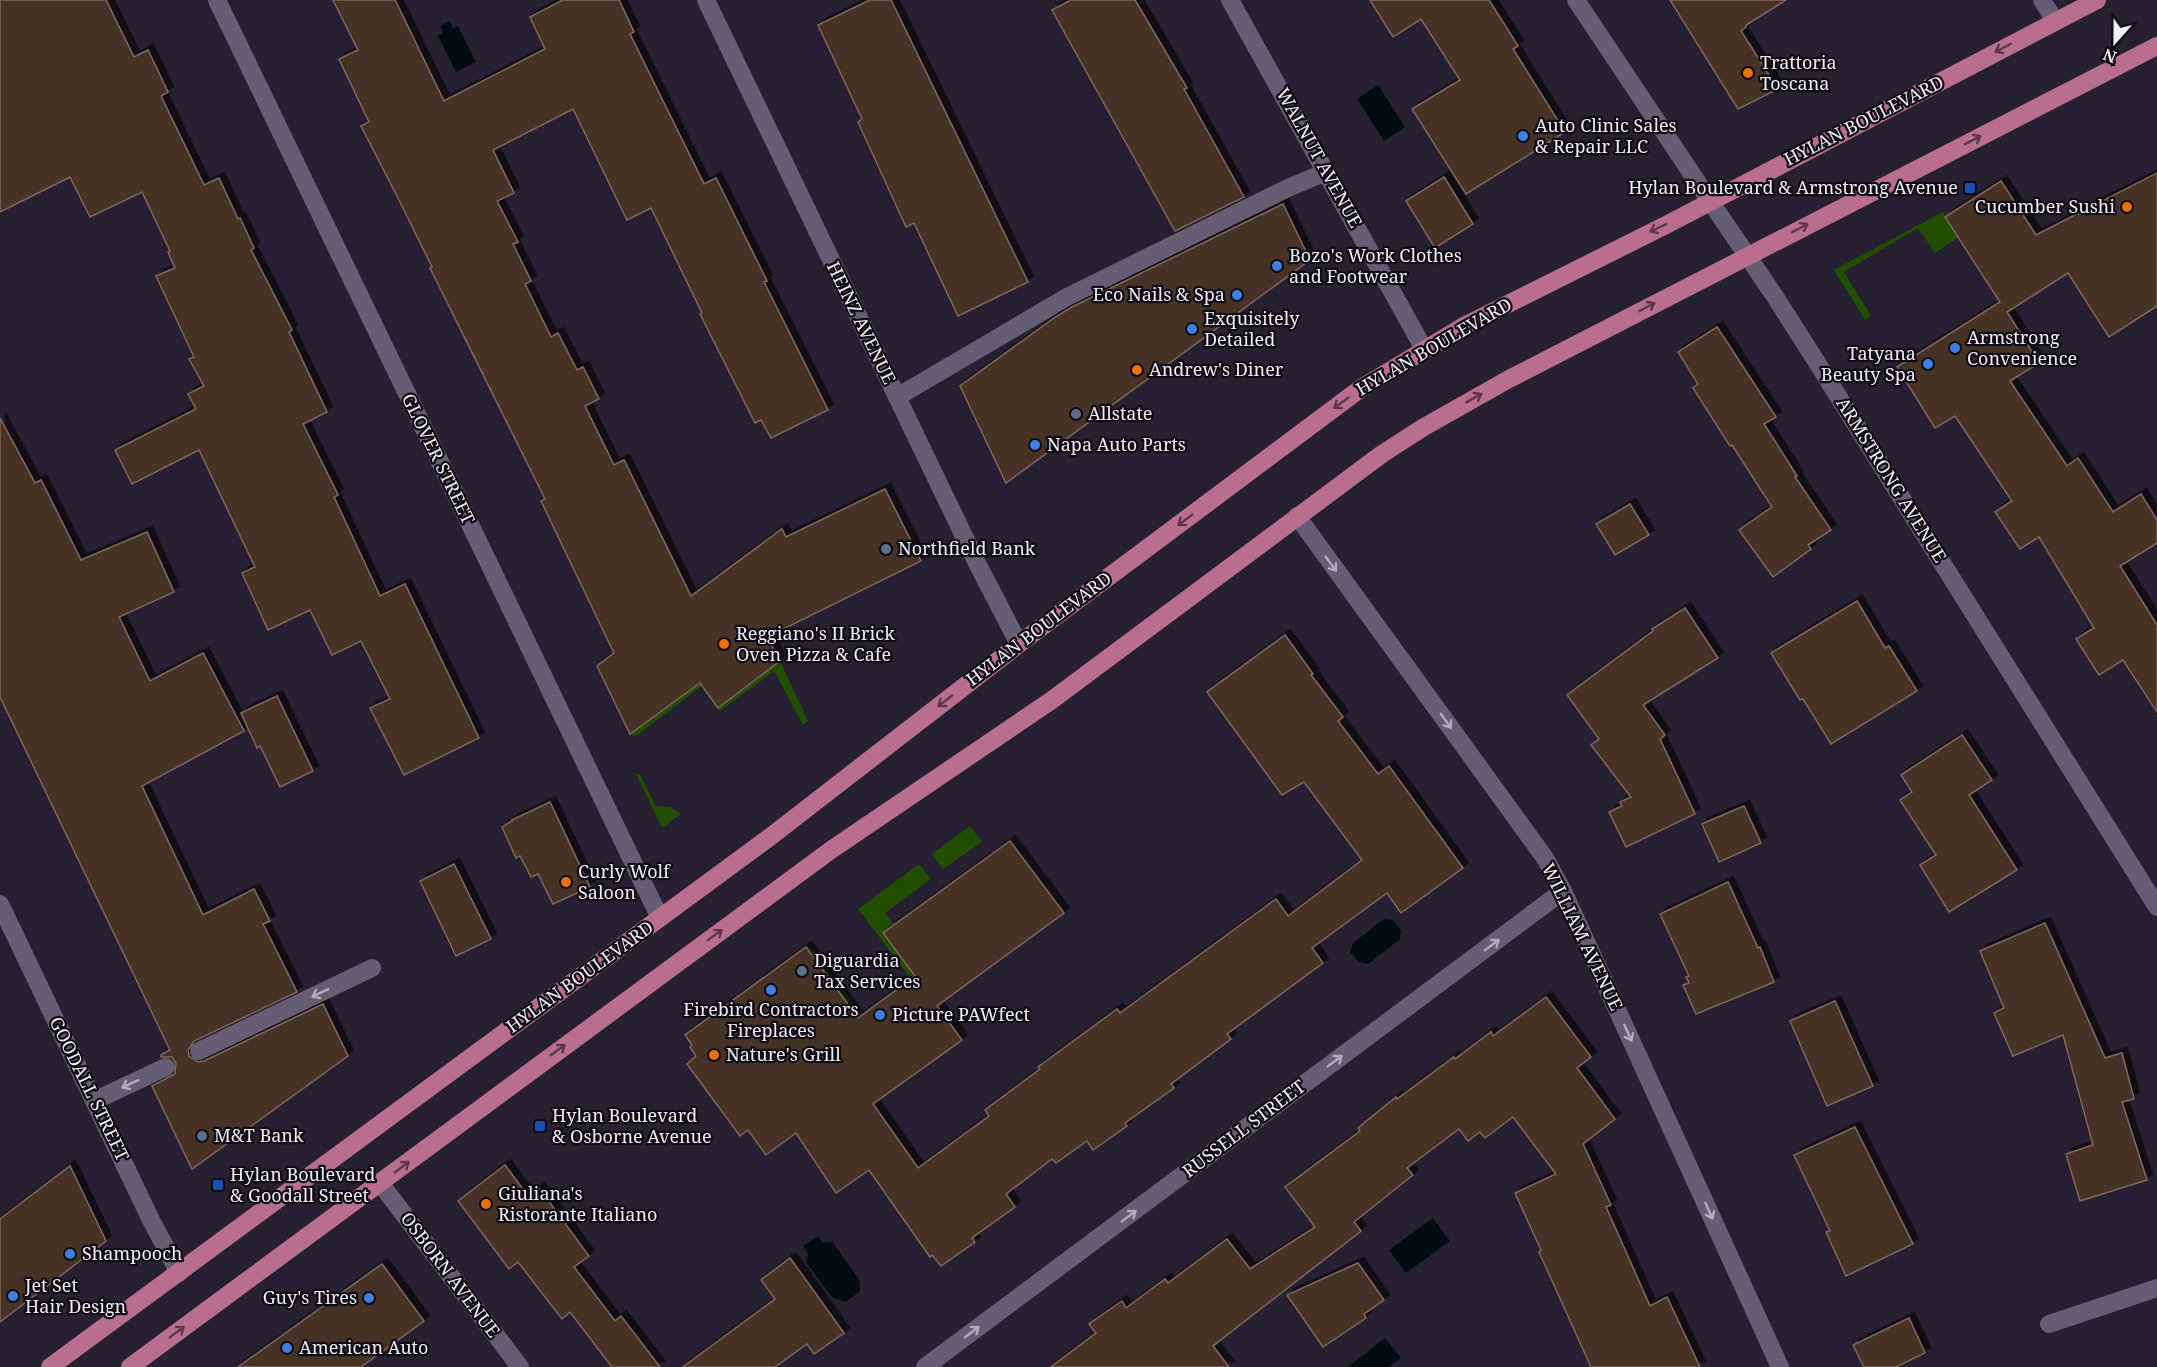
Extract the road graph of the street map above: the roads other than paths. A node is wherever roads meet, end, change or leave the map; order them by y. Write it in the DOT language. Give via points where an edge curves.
graph roads {
  1 [pos="217,0"];
  2 [pos="706,0"];
  3 [pos="1230,0"];
  4 [pos="1576,0"];
  5 [pos="2042,0"];
  6 [pos="2097,0"];
  7 [pos="2055,21"];
  8 [pos="2157,46"];
  9 [pos="1326,171"];
  10 [pos="1710,201"];
  11 [pos="1748,256"];
  12 [pos="1424,349"];
  13 [pos="897,396"];
  14 [pos="1297,516"];
  15 [pos="1019,644"];
  16 [pos="1563,891"];
  17 [pos="0,904"];
  18 [pos="2157,907"];
  19 [pos="660,918"];
  20 [pos="372,968"];
  21 [pos="198,1051"];
  22 [pos="166,1067"];
  23 [pos="94,1101"];
  24 [pos="380,1182"];
  25 [pos="179,1273"];
  26 [pos="2157,1287"];
  27 [pos="2049,1324"];
  28 [pos="50,1367"];
  29 [pos="130,1367"];
  30 [pos="520,1367"];
  31 [pos="925,1367"];
  32 [pos="1780,1367"];
  1 -- 19 [label="street, GLOVER STREET"];
  2 -- 13 [label="street, HEINZ AVENUE"];
  3 -- 9 [label="street, WALNUT AVENUE"];
  4 -- 10 [label="street, ARMSTRONG AVENUE"];
  5 -- 7 [label="street"];
  6 -- 7 [label="main road, HYLAN BOULEVARD"];
  7 -- 10 [label="main road, HYLAN BOULEVARD, one-way"];
  11 -- 8 [label="main road, one-way"];
  9 -- 12 [label="street, WALNUT AVENUE"];
  9 -- 13 [label="street" via="1067,297"];
  10 -- 11 [label="street, ARMSTRONG AVENUE"];
  10 -- 12 [label="main road, HYLAN BOULEVARD, one-way"];
  14 -- 11 [label="main road, one-way" via="1382,454 1442,417"];
  11 -- 18 [label="street, ARMSTRONG AVENUE"];
  12 -- 15 [label="main road, HYLAN BOULEVARD, one-way" via="1360,389"];
  13 -- 15 [label="street, HEINZ AVENUE"];
  14 -- 16 [label="street, WILLIAM AVENUE, one-way" via="1528,834"];
  24 -- 14 [label="main road, one-way" via="831,850 1052,700"];
  15 -- 19 [label="main road, HYLAN BOULEVARD, one-way"];
  31 -- 16 [label="street, RUSSELL STREET, one-way"];
  16 -- 32 [label="street, WILLIAM AVENUE, one-way"];
  17 -- 23 [label="street, GOODALL STREET"];
  19 -- 25 [label="main road, HYLAN BOULEVARD"];
  20 -- 21 [label="street, one-way"];
  22 -- 23 [label="street, one-way"];
  23 -- 25 [label="street, GOODALL STREET"];
  29 -- 24 [label="main road, one-way"];
  24 -- 30 [label="street, OSBORN AVENUE"];
  25 -- 28 [label="main road, HYLAN BOULEVARD"];
  26 -- 27 [label="street"];
}
